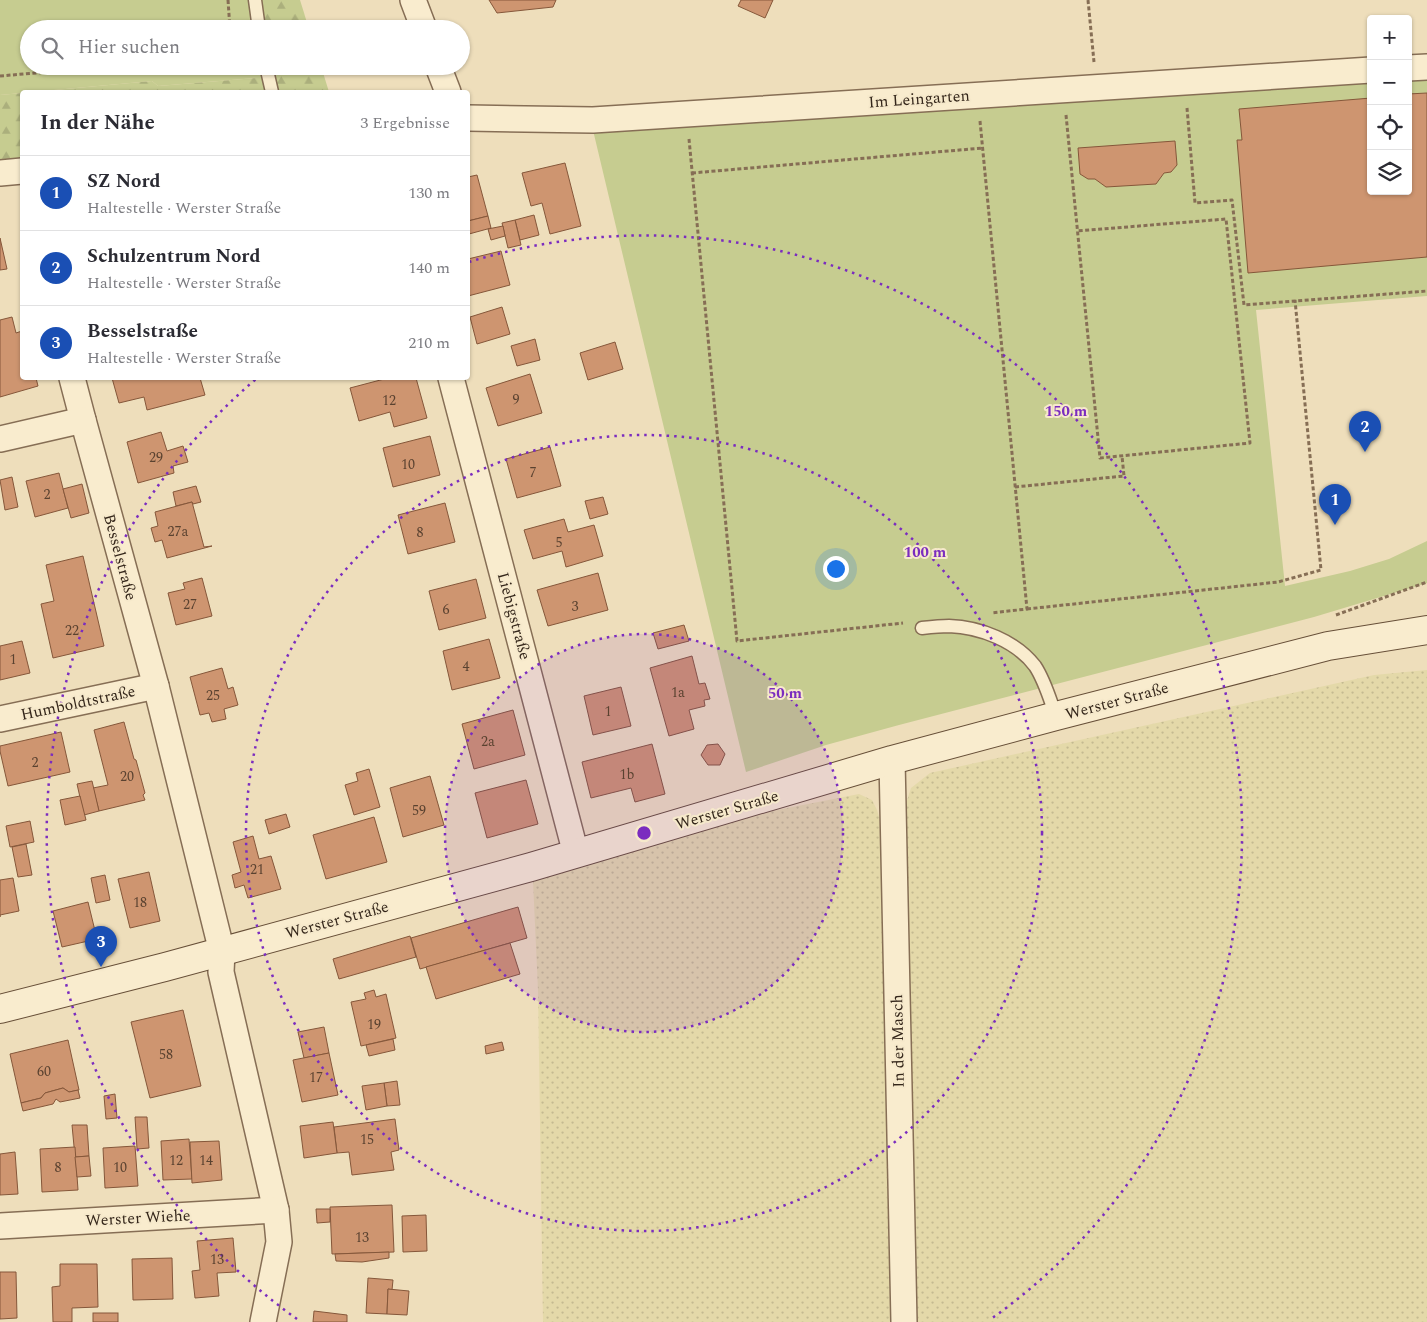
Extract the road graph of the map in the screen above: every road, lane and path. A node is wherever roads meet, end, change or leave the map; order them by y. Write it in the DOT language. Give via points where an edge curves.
graph roads {
  1 [pos="228,0"];
  2 [pos="255,0"];
  3 [pos="413,0"];
  4 [pos="1088,0"];
  5 [pos="229,20"];
  6 [pos="257,20"];
  7 [pos="421,20"];
  8 [pos="1427,66"];
  9 [pos="1412,68"];
  10 [pos="1367,70"];
  11 [pos="20,74"];
  12 [pos="268,75"];
  13 [pos="441,75"];
  14 [pos="0,76"];
  15 [pos="1184,82"];
  16 [pos="1096,88"];
  17 [pos="272,90"];
  18 [pos="447,90"];
  19 [pos="1063,90"];
  20 [pos="978,96"];
  21 [pos="687,114"];
  22 [pos="470,118"];
  23 [pos="983,148"];
  24 [pos="692,173"];
  25 [pos="1077,231"];
  26 [pos="1427,291"];
  27 [pos="1295,300"];
  28 [pos="73,380"];
  29 [pos="452,380"];
  30 [pos="83,420"];
  31 [pos="0,439"];
  32 [pos="1122,456"];
  33 [pos="1015,487"];
  34 [pos="1027,609"];
  35 [pos="988,613"];
  36 [pos="916,625"];
  37 [pos="1427,630"];
  38 [pos="156,686"];
  39 [pos="1056,716"];
  40 [pos="0,719"];
  41 [pos="892,760"];
  42 [pos="576,854"];
  43 [pos="222,952"];
  44 [pos="0,1009"];
  45 [pos="276,1210"];
  46 [pos="0,1226"];
  47 [pos="263,1322"];
  48 [pos="904,1322"];
  1 -- 5 [label="path"];
  2 -- 6 [label="lane"];
  3 -- 7 [label="street"];
  4 -- 16 [label="path"];
  8 -- 9 [label="street"];
  10 -- 15 [label="street, Im Leingarten"];
  11 -- 14 [label="path"];
  12 -- 17 [label="lane"];
  13 -- 18 [label="street"];
  15 -- 16 [label="street, Im Leingarten"];
  15 -- 27 [label="path" via="1195,203 1232,200 1244,305"];
  16 -- 19 [label="street, Im Leingarten"];
  19 -- 20 [label="street, Im Leingarten"];
  19 -- 25 [label="path"];
  20 -- 21 [label="street, Im Leingarten"];
  20 -- 23 [label="path"];
  21 -- 22 [label="street, Im Leingarten" via="593,120"];
  21 -- 24 [label="path"];
  23 -- 24 [label="path"];
  23 -- 33 [label="path"];
  24 -- 36 [label="path" via="737,641"];
  25 -- 32 [label="path" via="1100,458"];
  25 -- 32 [label="path" via="1226,219 1250,444"];
  26 -- 27 [label="path"];
  27 -- 34 [label="path" via="1321,570 1278,582"];
  28 -- 30 [label="street, Besselstraße"];
  29 -- 42 [label="street, Liebigstraße"];
  30 -- 31 [label="street"];
  30 -- 38 [label="street, Besselstraße"];
  32 -- 33 [label="path" via="1124,476"];
  33 -- 34 [label="path"];
  34 -- 35 [label="path"];
  36 -- 39 [label="lane" via="979,631 1016,648 1041,677"];
  37 -- 39 [label="main road, Werster Straße" via="1328,646"];
  38 -- 40 [label="street, Humboldtstraße"];
  38 -- 43 [label="street, Besselstraße"];
  39 -- 41 [label="main road, Werster Straße"];
  41 -- 42 [label="main road, Werster Straße"];
  41 -- 48 [label="street, In der Masch"];
  42 -- 43 [label="main road, Werster Straße"];
  43 -- 44 [label="main road, Werster Straße"];
  43 -- 45 [label="street, Besselstraße" via="221,972"];
  45 -- 46 [label="street, Werster Wiehe"];
  45 -- 47 [label="street, Besselstraße" via="279,1242"];
}
